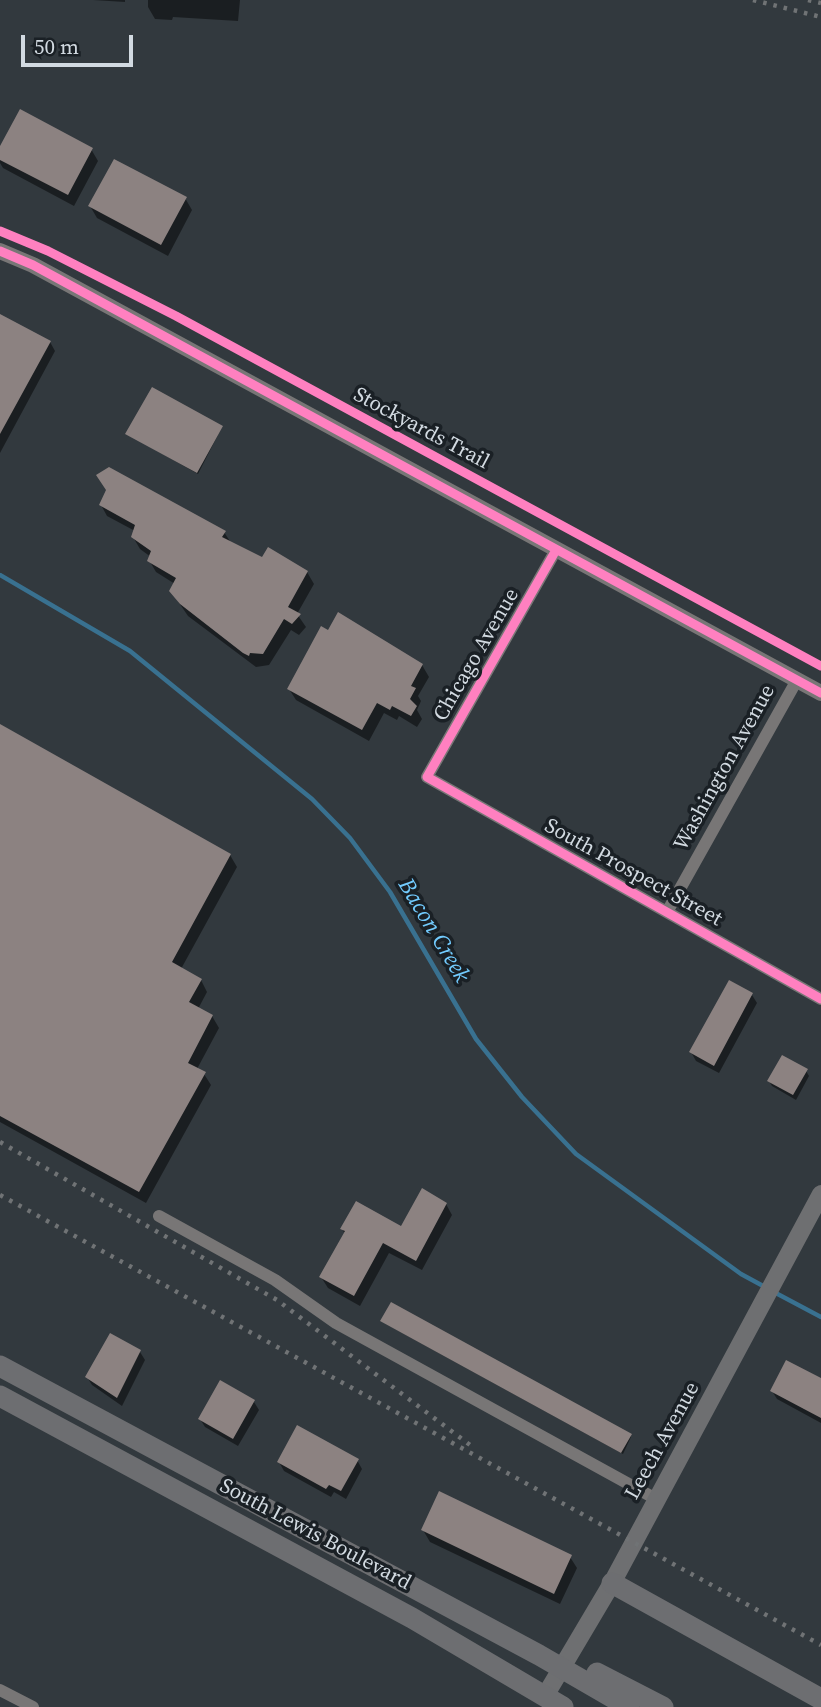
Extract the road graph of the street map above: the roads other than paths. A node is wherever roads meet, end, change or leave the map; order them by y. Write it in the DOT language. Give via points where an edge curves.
graph roads {
  1 [pos="0,251"];
  2 [pos="556,550"];
  3 [pos="797,680"];
  4 [pos="821,693"];
  5 [pos="427,777"];
  6 [pos="667,912"];
  7 [pos="821,999"];
  8 [pos="821,1194"];
  9 [pos="159,1216"];
  10 [pos="0,1366"];
  11 [pos="0,1396"];
  12 [pos="656,1499"];
  13 [pos="612,1583"];
  14 [pos="561,1667"];
  15 [pos="0,1690"];
  16 [pos="821,1699"];
  17 [pos="549,1703"];
  18 [pos="33,1707"];
  19 [pos="629,1707"];
  20 [pos="663,1707"];
  1 -- 2 [label="street"];
  2 -- 3 [label="street"];
  2 -- 5 [label="street, Chicago Avenue"];
  3 -- 4 [label="street"];
  3 -- 6 [label="street, Washington Avenue"];
  5 -- 6 [label="street, South Prospect Street"];
  6 -- 7 [label="street, South Prospect Street"];
  8 -- 12 [label="main road, Leech Avenue"];
  9 -- 12 [label="street" via="275,1280 336,1323"];
  10 -- 14 [label="main road, South Lewis Boulevard"];
  11 -- 17 [label="main road, South Lewis Boulevard" via="412,1618"];
  12 -- 13 [label="main road, Leech Avenue"];
  13 -- 14 [label="main road, Leech Avenue"];
  13 -- 16 [label="main road"];
  14 -- 17 [label="main road, Leech Avenue"];
  14 -- 19 [label="main road, South Lewis Boulevard"];
  14 -- 20 [label="main road" via="593,1671"];
  15 -- 18 [label="street"];
}
